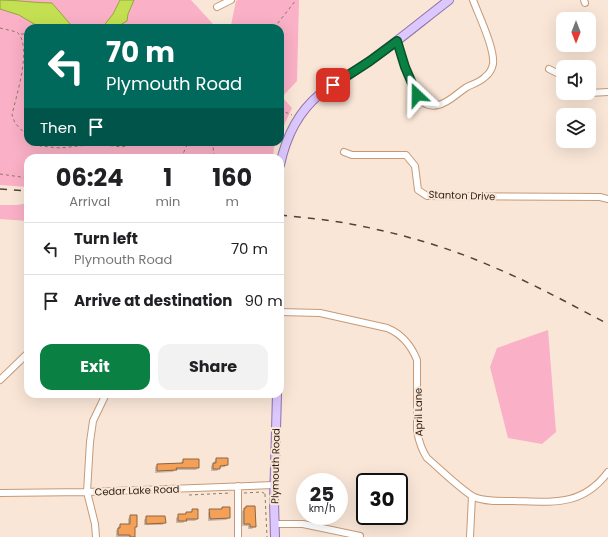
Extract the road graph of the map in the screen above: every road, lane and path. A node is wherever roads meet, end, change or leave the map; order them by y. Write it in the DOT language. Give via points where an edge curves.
graph roads {
  1 [pos="231,0"];
  2 [pos="296,0"];
  3 [pos="449,0"];
  4 [pos="473,0"];
  5 [pos="217,7"];
  6 [pos="277,24"];
  7 [pos="0,28"];
  8 [pos="20,34"];
  9 [pos="24,34"];
  10 [pos="397,41"];
  11 [pos="24,58"];
  12 [pos="24,58"];
  13 [pos="549,69"];
  14 [pos="556,72"];
  15 [pos="608,92"];
  16 [pos="596,93"];
  17 [pos="284,112"];
  18 [pos="292,115"];
  19 [pos="24,133"];
  20 [pos="40,146"];
  21 [pos="78,146"];
  22 [pos="114,146"];
  23 [pos="126,146"];
  24 [pos="344,152"];
  25 [pos="282,154"];
  26 [pos="0,174"];
  27 [pos="24,177"];
  28 [pos="608,199"];
  29 [pos="284,312"];
  30 [pos="24,358"];
  31 [pos="0,380"];
  32 [pos="104,398"];
  33 [pos="277,398"];
  34 [pos="608,472"];
  35 [pos="270,485"];
  36 [pos="238,486"];
  37 [pos="87,492"];
  38 [pos="0,493"];
  39 [pos="472,496"];
  40 [pos="275,524"];
  41 [pos="238,536"];
  42 [pos="360,536"];
  43 [pos="96,537"];
  44 [pos="267,537"];
  45 [pos="275,537"];
  46 [pos="470,537"];
  1 -- 5 [label="street"];
  2 -- 6 [label="path"];
  3 -- 10 [label="main road"];
  4 -- 10 [label="street" via="492,52 493,66 484,78 445,103 432,106 417,95"];
  7 -- 8 [label="path"];
  8 -- 9 [label="path"];
  8 -- 12 [label="path"];
  10 -- 25 [label="main road" via="320,94 306,107 290,132"];
  11 -- 19 [label="path" via="12,115 15,123"];
  13 -- 14 [label="street"];
  15 -- 16 [label="street"];
  17 -- 18 [label="path"];
  20 -- 21 [label="path"];
  22 -- 23 [label="path"];
  24 -- 28 [label="street, Stanton Drive" via="352,156 406,155 416,166 418,190 427,196"];
  26 -- 27 [label="path"];
  29 -- 39 [label="street, April Lane" via="331,314 387,328 403,337 417,360 418,441 427,458"];
  30 -- 31 [label="street"];
  32 -- 37 [label="street" via="93,421"];
  33 -- 35 [label="main road, Plymouth Road"];
  34 -- 39 [label="street, April Lane" via="588,491 567,500 488,500"];
  35 -- 36 [label="street, Cedar Lake Road"];
  35 -- 40 [label="main road, Plymouth Road"];
  35 -- 44 [label="path" via="265,494"];
  36 -- 37 [label="street, Cedar Lake Road"];
  36 -- 41 [label="street"];
  37 -- 38 [label="street, Cedar Lake Road"];
  37 -- 43 [label="street"];
  39 -- 46 [label="street"];
  40 -- 42 [label="street" via="303,524"];
  40 -- 45 [label="main road, Plymouth Road"];
}
